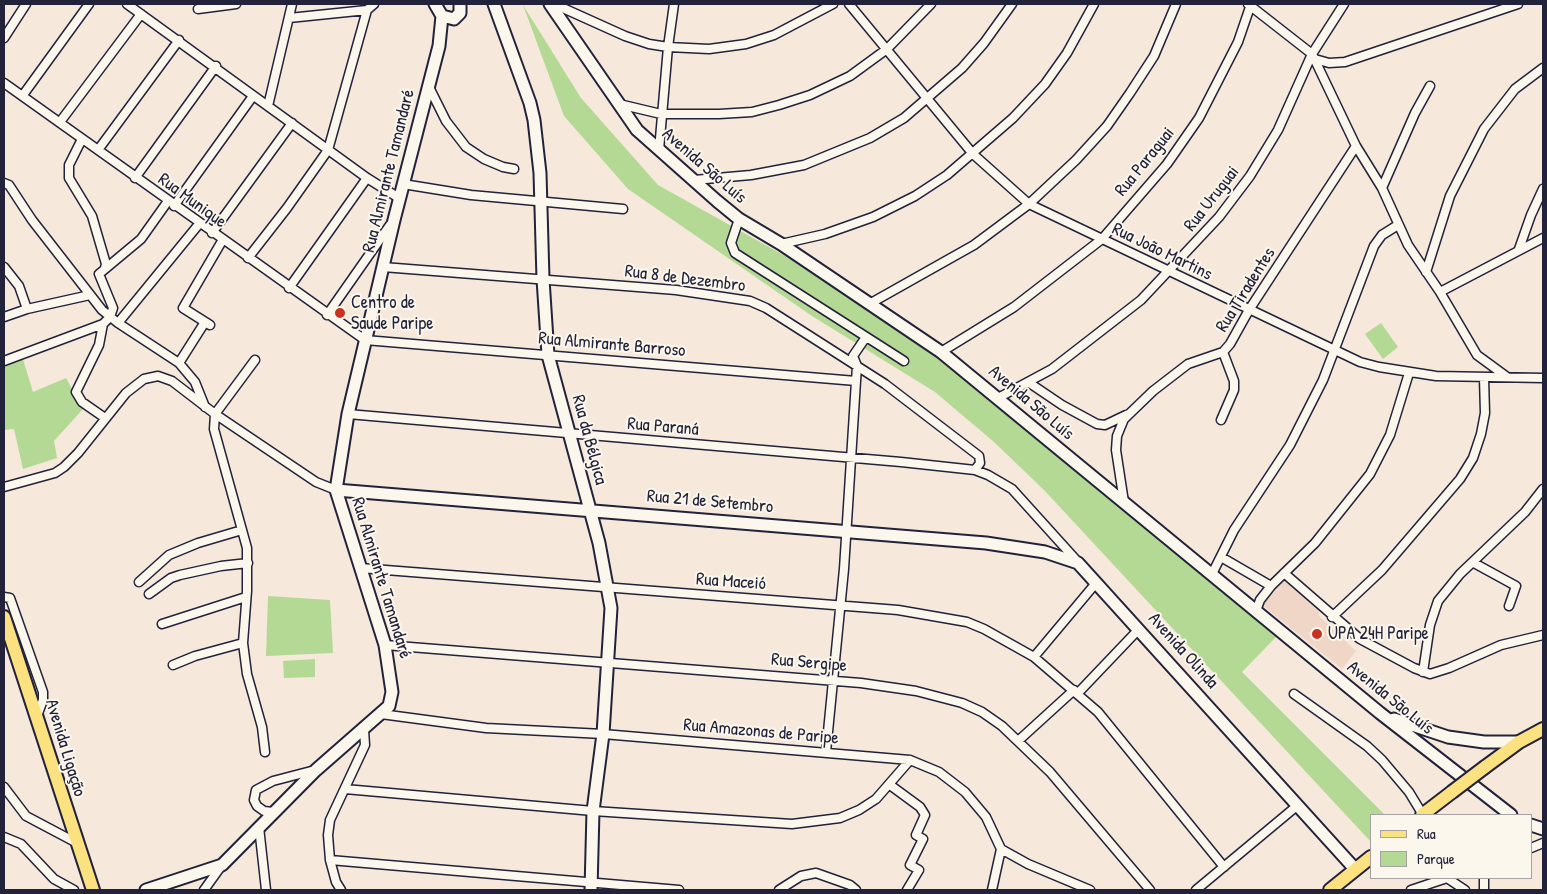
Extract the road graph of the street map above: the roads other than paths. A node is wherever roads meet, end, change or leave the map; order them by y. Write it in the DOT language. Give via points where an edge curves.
graph roads {
  1 [pos="26,4"];
  2 [pos="90,4"];
  3 [pos="127,4"];
  4 [pos="236,4"];
  5 [pos="292,4"];
  6 [pos="374,4"];
  7 [pos="435,4"];
  8 [pos="460,4"];
  9 [pos="494,4"];
  10 [pos="550,4"];
  11 [pos="554,4"];
  12 [pos="674,4"];
  13 [pos="833,4"];
  14 [pos="849,4"];
  15 [pos="931,4"];
  16 [pos="1012,4"];
  17 [pos="1094,4"];
  18 [pos="1176,4"];
  19 [pos="1250,4"];
  20 [pos="1344,4"];
  21 [pos="1518,4"];
  22 [pos="198,9"];
  23 [pos="367,10"];
  24 [pos="141,14"];
  25 [pos="574,15"];
  26 [pos="442,16"];
  27 [pos="289,18"];
  28 [pos="454,18"];
  29 [pos="561,20"];
  30 [pos="8,24"];
  31 [pos="4,38"];
  32 [pos="179,40"];
  33 [pos="439,46"];
  34 [pos="668,47"];
  35 [pos="888,49"];
  36 [pos="1314,57"];
  37 [pos="216,66"];
  38 [pos="1543,68"];
  39 [pos="4,83"];
  40 [pos="428,85"];
  41 [pos="1430,86"];
  42 [pos="23,95"];
  43 [pos="253,96"];
  44 [pos="928,98"];
  45 [pos="617,104"];
  46 [pos="268,106"];
  47 [pos="644,110"];
  48 [pos="661,114"];
  49 [pos="630,120"];
  50 [pos="60,122"];
  51 [pos="292,123"];
  52 [pos="82,139"];
  53 [pos="1356,146"];
  54 [pos="98,150"];
  55 [pos="328,150"];
  56 [pos="659,150"];
  57 [pos="973,154"];
  58 [pos="514,169"];
  59 [pos="135,178"];
  60 [pos="367,178"];
  61 [pos="694,180"];
  62 [pos="4,183"];
  63 [pos="403,184"];
  64 [pos="1382,188"];
  65 [pos="1543,189"];
  66 [pos="399,198"];
  67 [pos="171,203"];
  68 [pos="541,203"];
  69 [pos="1029,204"];
  70 [pos="623,209"];
  71 [pos="739,219"];
  72 [pos="394,220"];
  73 [pos="199,224"];
  74 [pos="1398,224"];
  75 [pos="212,234"];
  76 [pos="1543,238"];
  77 [pos="1102,239"];
  78 [pos="222,241"];
  79 [pos="781,244"];
  80 [pos="1519,249"];
  81 [pos="248,258"];
  82 [pos="383,267"];
  83 [pos="4,268"];
  84 [pos="105,268"];
  85 [pos="1169,272"];
  86 [pos="1426,272"];
  87 [pos="543,279"];
  88 [pos="289,288"];
  89 [pos="1440,292"];
  90 [pos="90,295"];
  91 [pos="871,303"];
  92 [pos="27,309"];
  93 [pos="1249,310"];
  94 [pos="327,315"];
  95 [pos="4,317"];
  96 [pos="110,317"];
  97 [pos="118,323"];
  98 [pos="103,324"];
  99 [pos="866,337"];
  100 [pos="365,340"];
  101 [pos="941,352"];
  102 [pos="1223,352"];
  103 [pos="1336,352"];
  104 [pos="548,355"];
  105 [pos="255,360"];
  106 [pos="4,361"];
  107 [pos="904,361"];
  108 [pos="179,363"];
  109 [pos="856,366"];
  110 [pos="1409,373"];
  111 [pos="1508,377"];
  112 [pos="1484,378"];
  113 [pos="1543,378"];
  114 [pos="856,381"];
  115 [pos="1028,382"];
  116 [pos="998,398"];
  117 [pos="205,407"];
  118 [pos="215,414"];
  119 [pos="348,414"];
  120 [pos="1129,414"];
  121 [pos="105,418"];
  122 [pos="1221,420"];
  123 [pos="568,434"];
  124 [pos="852,458"];
  125 [pos="975,470"];
  126 [pos="4,488"];
  127 [pos="1543,489"];
  128 [pos="336,490"];
  129 [pos="1124,502"];
  130 [pos="590,510"];
  131 [pos="242,530"];
  132 [pos="846,531"];
  133 [pos="1221,557"];
  134 [pos="248,563"];
  135 [pos="1078,563"];
  136 [pos="1474,563"];
  137 [pos="360,568"];
  138 [pos="1212,574"];
  139 [pos="1284,574"];
  140 [pos="139,582"];
  141 [pos="1096,583"];
  142 [pos="1271,586"];
  143 [pos="609,588"];
  144 [pos="149,594"];
  145 [pos="246,597"];
  146 [pos="4,598"];
  147 [pos="840,606"];
  148 [pos="1509,606"];
  149 [pos="1256,610"];
  150 [pos="4,617"];
  151 [pos="1332,617"];
  152 [pos="162,624"];
  153 [pos="1139,630"];
  154 [pos="1543,635"];
  155 [pos="243,643"];
  156 [pos="385,644"];
  157 [pos="1034,657"];
  158 [pos="609,661"];
  159 [pos="173,665"];
  160 [pos="1424,672"];
  161 [pos="832,681"];
  162 [pos="1076,691"];
  163 [pos="1294,694"];
  164 [pos="1380,713"];
  165 [pos="381,714"];
  166 [pos="37,716"];
  167 [pos="1543,729"];
  168 [pos="364,730"];
  169 [pos="603,734"];
  170 [pos="1018,741"];
  171 [pos="1519,742"];
  172 [pos="265,752"];
  173 [pos="826,752"];
  174 [pos="910,760"];
  175 [pos="316,770"];
  176 [pos="890,785"];
  177 [pos="4,787"];
  178 [pos="345,789"];
  179 [pos="1298,805"];
  180 [pos="593,811"];
  181 [pos="273,812"];
  182 [pos="1422,814"];
  183 [pos="1424,814"];
  184 [pos="1510,814"];
  185 [pos="259,827"];
  186 [pos="4,836"];
  187 [pos="77,843"];
  188 [pos="1001,849"];
  189 [pos="1370,858"];
  190 [pos="330,860"];
  191 [pos="222,865"];
  192 [pos="1224,867"];
  193 [pos="1355,869"];
  194 [pos="1445,879"];
  195 [pos="1448,879"];
  196 [pos="590,887"];
  197 [pos="852,888"];
  198 [pos="1420,889"];
  199 [pos="74,890"];
  200 [pos="93,890"];
  201 [pos="146,890"];
  202 [pos="204,890"];
  203 [pos="266,890"];
  204 [pos="341,890"];
  205 [pos="678,890"];
  206 [pos="779,890"];
  207 [pos="907,890"];
  208 [pos="992,890"];
  209 [pos="1090,890"];
  210 [pos="1150,890"];
  211 [pos="1196,890"];
  212 [pos="1330,890"];
  213 [pos="1411,890"];
  214 [pos="1465,890"];
  1 -- 30 [label="street"];
  2 -- 42 [label="street"];
  3 -- 24 [label="street"];
  4 -- 22 [label="street"];
  5 -- 27 [label="street"];
  6 -- 23 [label="street"];
  7 -- 26 [label="main road"];
  8 -- 28 [label="main road, Rua Almirante Tamandaré" via="460,13"];
  9 -- 68 [label="main road, Rua da Bélgica" via="532,112 538,140"];
  10 -- 29 [label="main road, Avenida São Luís"];
  11 -- 25 [label="street"];
  12 -- 34 [label="street"];
  13 -- 34 [label="street" via="774,35 746,44 708,49"];
  14 -- 35 [label="street, Rua João Martins"];
  15 -- 35 [label="street"];
  16 -- 44 [label="street" via="973,56"];
  17 -- 57 [label="street" via="1067,53 1045,84"];
  18 -- 69 [label="street" via="1154,56 1107,126"];
  19 -- 36 [label="street"];
  19 -- 77 [label="street, Rua Paraguai" via="1238,42 1199,118 1167,164"];
  20 -- 36 [label="street, Rua Uruguai"];
  21 -- 36 [label="street" via="1345,62 1329,63"];
  23 -- 27 [label="street"];
  23 -- 55 [label="street"];
  24 -- 32 [label="street"];
  24 -- 50 [label="street"];
  25 -- 29 [label="street"];
  25 -- 34 [label="street" via="624,36"];
  26 -- 28 [label="main road"];
  26 -- 33 [label="main road, Rua Almirante Tamandaré"];
  27 -- 46 [label="street"];
  28 -- 33 [label="main road, Rua Almirante Tamandaré"];
  29 -- 45 [label="main road, Avenida São Luís"];
  30 -- 31 [label="street"];
  32 -- 37 [label="street"];
  32 -- 54 [label="street"];
  33 -- 40 [label="main road, Rua Almirante Tamandaré"];
  34 -- 48 [label="street"];
  35 -- 44 [label="street, Rua João Martins"];
  35 -- 48 [label="street" via="850,76 779,105 752,112"];
  36 -- 53 [label="street"];
  36 -- 85 [label="street, Rua Uruguai" via="1278,130 1250,176 1220,217"];
  37 -- 43 [label="street"];
  37 -- 59 [label="street"];
  38 -- 86 [label="street" via="1515,89 1484,129 1450,196"];
  39 -- 42 [label="street, Rua Munique"];
  40 -- 58 [label="street" via="446,121 466,147 484,159"];
  40 -- 63 [label="main road, Rua Almirante Tamandaré"];
  41 -- 64 [label="street"];
  42 -- 50 [label="street, Rua Munique"];
  43 -- 46 [label="street"];
  43 -- 67 [label="street"];
  44 -- 57 [label="street, Rua João Martins"];
  44 -- 61 [label="street" via="904,118 870,138 804,165 750,175"];
  45 -- 47 [label="street"];
  45 -- 49 [label="main road, Avenida São Luís"];
  46 -- 51 [label="street"];
  47 -- 48 [label="street"];
  47 -- 49 [label="street"];
  48 -- 56 [label="street"];
  49 -- 56 [label="main road, Avenida São Luís"];
  50 -- 52 [label="street, Rua Munique"];
  51 -- 55 [label="street"];
  51 -- 75 [label="street"];
  52 -- 54 [label="street, Rua Munique"];
  52 -- 84 [label="street" via="69,165 69,178 92,216"];
  53 -- 64 [label="street"];
  53 -- 93 [label="street, Rua Tiradentes"];
  54 -- 59 [label="street, Rua Munique"];
  55 -- 60 [label="street"];
  55 -- 81 [label="street"];
  56 -- 61 [label="main road, Avenida São Luís"];
  57 -- 69 [label="street, Rua João Martins"];
  57 -- 79 [label="street" via="948,175 873,218"];
  59 -- 67 [label="street, Rua Munique"];
  60 -- 66 [label="street"];
  60 -- 88 [label="street"];
  61 -- 71 [label="main road, Avenida São Luís"];
  62 -- 90 [label="street" via="9,185"];
  63 -- 66 [label="main road, Rua Almirante Tamandaré"];
  63 -- 68 [label="street"];
  64 -- 74 [label="street"];
  65 -- 80 [label="street"];
  66 -- 72 [label="main road, Rua Almirante Tamandaré"];
  67 -- 73 [label="street, Rua Munique"];
  67 -- 84 [label="street" via="128,252"];
  68 -- 70 [label="street"];
  68 -- 87 [label="main road, Rua da Bélgica"];
  69 -- 77 [label="street, Rua João Martins"];
  69 -- 91 [label="street" via="974,245"];
  71 -- 79 [label="main road, Avenida São Luís"];
  71 -- 99 [label="street" via="731,243 735,252"];
  72 -- 82 [label="main road, Rua Almirante Tamandaré"];
  72 -- 94 [label="street"];
  73 -- 75 [label="street, Rua Munique"];
  73 -- 97 [label="street"];
  74 -- 86 [label="street"];
  74 -- 103 [label="street" via="1382,234 1374,246"];
  75 -- 78 [label="street, Rua Munique"];
  76 -- 80 [label="street"];
  77 -- 85 [label="street, Rua João Martins"];
  77 -- 101 [label="street, Rua Paraguai" via="1014,307"];
  78 -- 81 [label="street, Rua Munique"];
  78 -- 108 [label="street" via="183,308 207,324"];
  79 -- 91 [label="main road, Avenida São Luís"];
  80 -- 89 [label="street"];
  81 -- 88 [label="street, Rua Munique"];
  82 -- 87 [label="street, Rua 8 de Dezembro"];
  82 -- 100 [label="main road, Rua Almirante Tamandaré"];
  83 -- 92 [label="street" via="19,286"];
  84 -- 96 [label="street" via="99,276 113,308"];
  85 -- 93 [label="street, Rua João Martins"];
  85 -- 115 [label="street, Rua Uruguai" via="1098,335 1052,369"];
  86 -- 89 [label="street"];
  87 -- 104 [label="main road, Rua da Bélgica"];
  87 -- 109 [label="street, Rua 8 de Dezembro" via="676,290 750,301"];
  88 -- 94 [label="street, Rua Munique"];
  89 -- 111 [label="street" via="1477,355"];
  90 -- 92 [label="street"];
  90 -- 96 [label="street"];
  91 -- 101 [label="main road, Avenida São Luís"];
  92 -- 95 [label="street"];
  93 -- 102 [label="street, Rua Tiradentes"];
  93 -- 103 [label="street, Rua João Martins"];
  94 -- 100 [label="street, Rua Munique"];
  96 -- 97 [label="street"];
  96 -- 98 [label="street"];
  97 -- 108 [label="street"];
  98 -- 106 [label="street"];
  98 -- 121 [label="street" via="99,345 76,392 82,402"];
  99 -- 107 [label="street"];
  99 -- 109 [label="street" via="853,356"];
  100 -- 104 [label="street, Rua Almirante Barroso"];
  100 -- 119 [label="main road, Rua Almirante Tamandaré"];
  101 -- 116 [label="main road, Avenida São Luís"];
  102 -- 120 [label="street, Rua Tiradentes" via="1188,364"];
  102 -- 122 [label="street" via="1234,381 1234,390"];
  103 -- 110 [label="street, Rua João Martins" via="1360,362"];
  103 -- 133 [label="street" via="1290,445 1234,530"];
  104 -- 114 [label="street, Rua Almirante Barroso"];
  104 -- 123 [label="main road, Rua da Bélgica"];
  105 -- 118 [label="street"];
  108 -- 117 [label="street" via="195,382"];
  109 -- 114 [label="street"];
  109 -- 125 [label="street, Rua 8 de Dezembro" via="885,384 979,456 980,463"];
  110 -- 112 [label="street, Rua João Martins"];
  110 -- 139 [label="street" via="1390,434 1370,474 1315,543"];
  111 -- 112 [label="street, Rua João Martins"];
  111 -- 113 [label="street, Rua João Martins"];
  112 -- 151 [label="street" via="1482,434 1460,479 1382,570"];
  114 -- 124 [label="street"];
  115 -- 116 [label="street, Rua Uruguai"];
  115 -- 120 [label="street" via="1097,424 1105,425"];
  116 -- 129 [label="main road, Avenida São Luís"];
  117 -- 118 [label="street"];
  117 -- 121 [label="street" via="172,381 151,376 126,393"];
  118 -- 128 [label="street" via="316,482"];
  118 -- 131 [label="street" via="216,438"];
  119 -- 123 [label="street, Rua Paraná"];
  119 -- 128 [label="main road, Rua Almirante Tamandaré"];
  120 -- 129 [label="street, Rua Tiradentes" via="1117,436 1116,450"];
  121 -- 126 [label="street" via="78,453 56,473"];
  123 -- 124 [label="street, Rua Paraná"];
  123 -- 130 [label="main road, Rua da Bélgica"];
  124 -- 125 [label="street, Rua Paraná"];
  124 -- 132 [label="street"];
  125 -- 135 [label="street, Avenida Olinda" via="1012,489"];
  127 -- 136 [label="street" via="1525,512"];
  128 -- 130 [label="main road, Rua 21 de Setembro"];
  128 -- 137 [label="main road, Rua Almirante Tamandaré"];
  129 -- 138 [label="main road, Avenida São Luís"];
  130 -- 132 [label="main road, Rua 21 de Setembro"];
  130 -- 143 [label="main road, Rua da Bélgica"];
  131 -- 134 [label="street"];
  131 -- 140 [label="street" via="169,555"];
  132 -- 135 [label="main road, Rua 21 de Setembro" via="1017,546"];
  132 -- 147 [label="street"];
  133 -- 138 [label="street"];
  133 -- 142 [label="street"];
  134 -- 144 [label="street" via="180,575"];
  134 -- 145 [label="street"];
  135 -- 141 [label="main road, Avenida Olinda"];
  136 -- 148 [label="street" via="1514,585 1517,590"];
  136 -- 160 [label="street" via="1460,574 1438,601 1430,625"];
  137 -- 143 [label="street, Rua Maceió"];
  137 -- 156 [label="main road, Rua Almirante Tamandaré"];
  138 -- 149 [label="main road, Avenida São Luís"];
  139 -- 142 [label="street"];
  139 -- 151 [label="street"];
  141 -- 153 [label="main road, Avenida Olinda"];
  141 -- 157 [label="street"];
  142 -- 149 [label="street"];
  143 -- 147 [label="street, Rua Maceió"];
  143 -- 158 [label="main road, Rua da Bélgica"];
  145 -- 152 [label="street"];
  145 -- 155 [label="street"];
  146 -- 166 [label="street" via="10,598 43,692"];
  147 -- 157 [label="street, Rua Maceió" via="898,610 967,622"];
  147 -- 161 [label="street"];
  149 -- 164 [label="main road, Avenida São Luís"];
  150 -- 166 [label="main road, Avenida Ligação"];
  151 -- 160 [label="street" via="1377,650"];
  153 -- 162 [label="street"];
  153 -- 179 [label="main road, Avenida Olinda"];
  154 -- 160 [label="street" via="1501,645 1437,673"];
  155 -- 159 [label="street"];
  155 -- 172 [label="street"];
  156 -- 158 [label="street, Rua Sergipe"];
  156 -- 165 [label="main road, Rua Almirante Tamandaré" via="392,692 389,706"];
  157 -- 162 [label="street, Rua Maceió"];
  158 -- 161 [label="street, Rua Sergipe"];
  158 -- 169 [label="main road, Rua da Bélgica"];
  161 -- 170 [label="street, Rua Sergipe" via="885,686 962,703 982,712"];
  161 -- 173 [label="street"];
  162 -- 170 [label="street"];
  162 -- 192 [label="street, Rua Maceió" via="1098,712"];
  163 -- 182 [label="street" via="1382,760"];
  164 -- 171 [label="main road" via="1414,728 1448,737"];
  164 -- 184 [label="main road, Avenida São Luís"];
  165 -- 168 [label="main road, Rua Almirante Tamandaré"];
  165 -- 169 [label="street, Rua Amazonas de Paripe" via="486,728"];
  166 -- 187 [label="main road, Avenida Ligação"];
  167 -- 171 [label="main road"];
  168 -- 175 [label="main road, Rua Almirante Tamandaré"];
  168 -- 178 [label="street" via="365,745"];
  169 -- 173 [label="street, Rua Amazonas de Paripe"];
  169 -- 180 [label="main road, Rua da Bélgica"];
  170 -- 210 [label="street, Rua Sergipe" via="1050,772"];
  171 -- 183 [label="main road, bridge"];
  173 -- 174 [label="street, Rua Amazonas de Paripe"];
  174 -- 176 [label="street"];
  174 -- 188 [label="street, Rua Amazonas de Paripe" via="939,772 965,792 986,817"];
  175 -- 181 [label="main road, Rua Almirante Tamandaré"];
  175 -- 181 [label="street, Rua Almirante Tamandaré" via="258,787 254,800 260,808"];
  176 -- 180 [label="street" via="859,810 840,818 815,822 792,824"];
  176 -- 207 [label="street" via="925,814 916,835 923,839 910,865 919,870"];
  177 -- 187 [label="street" via="26,816"];
  178 -- 180 [label="street"];
  178 -- 190 [label="street" via="330,820"];
  179 -- 192 [label="street"];
  179 -- 193 [label="main road, Avenida Olinda"];
  180 -- 196 [label="main road, Rua da Bélgica"];
  181 -- 185 [label="main road, Rua Almirante Tamandaré"];
  185 -- 191 [label="main road, Rua Almirante Tamandaré"];
  185 -- 203 [label="street"];
  186 -- 199 [label="street" via="21,844 49,875"];
  187 -- 200 [label="main road, Avenida Ligação"];
  188 -- 208 [label="street"];
  188 -- 209 [label="street"];
  189 -- 193 [label="main road"];
  190 -- 196 [label="street"];
  190 -- 204 [label="street"];
  191 -- 201 [label="main road, Rua Almirante Tamandaré"];
  191 -- 202 [label="street"];
  192 -- 211 [label="street"];
  193 -- 212 [label="main road"];
  194 -- 198 [label="street"];
  195 -- 214 [label="street"];
  196 -- 205 [label="street"];
  197 -- 206 [label="street" via="822,874 812,874 801,876"];
  198 -- 213 [label="street"];
}
